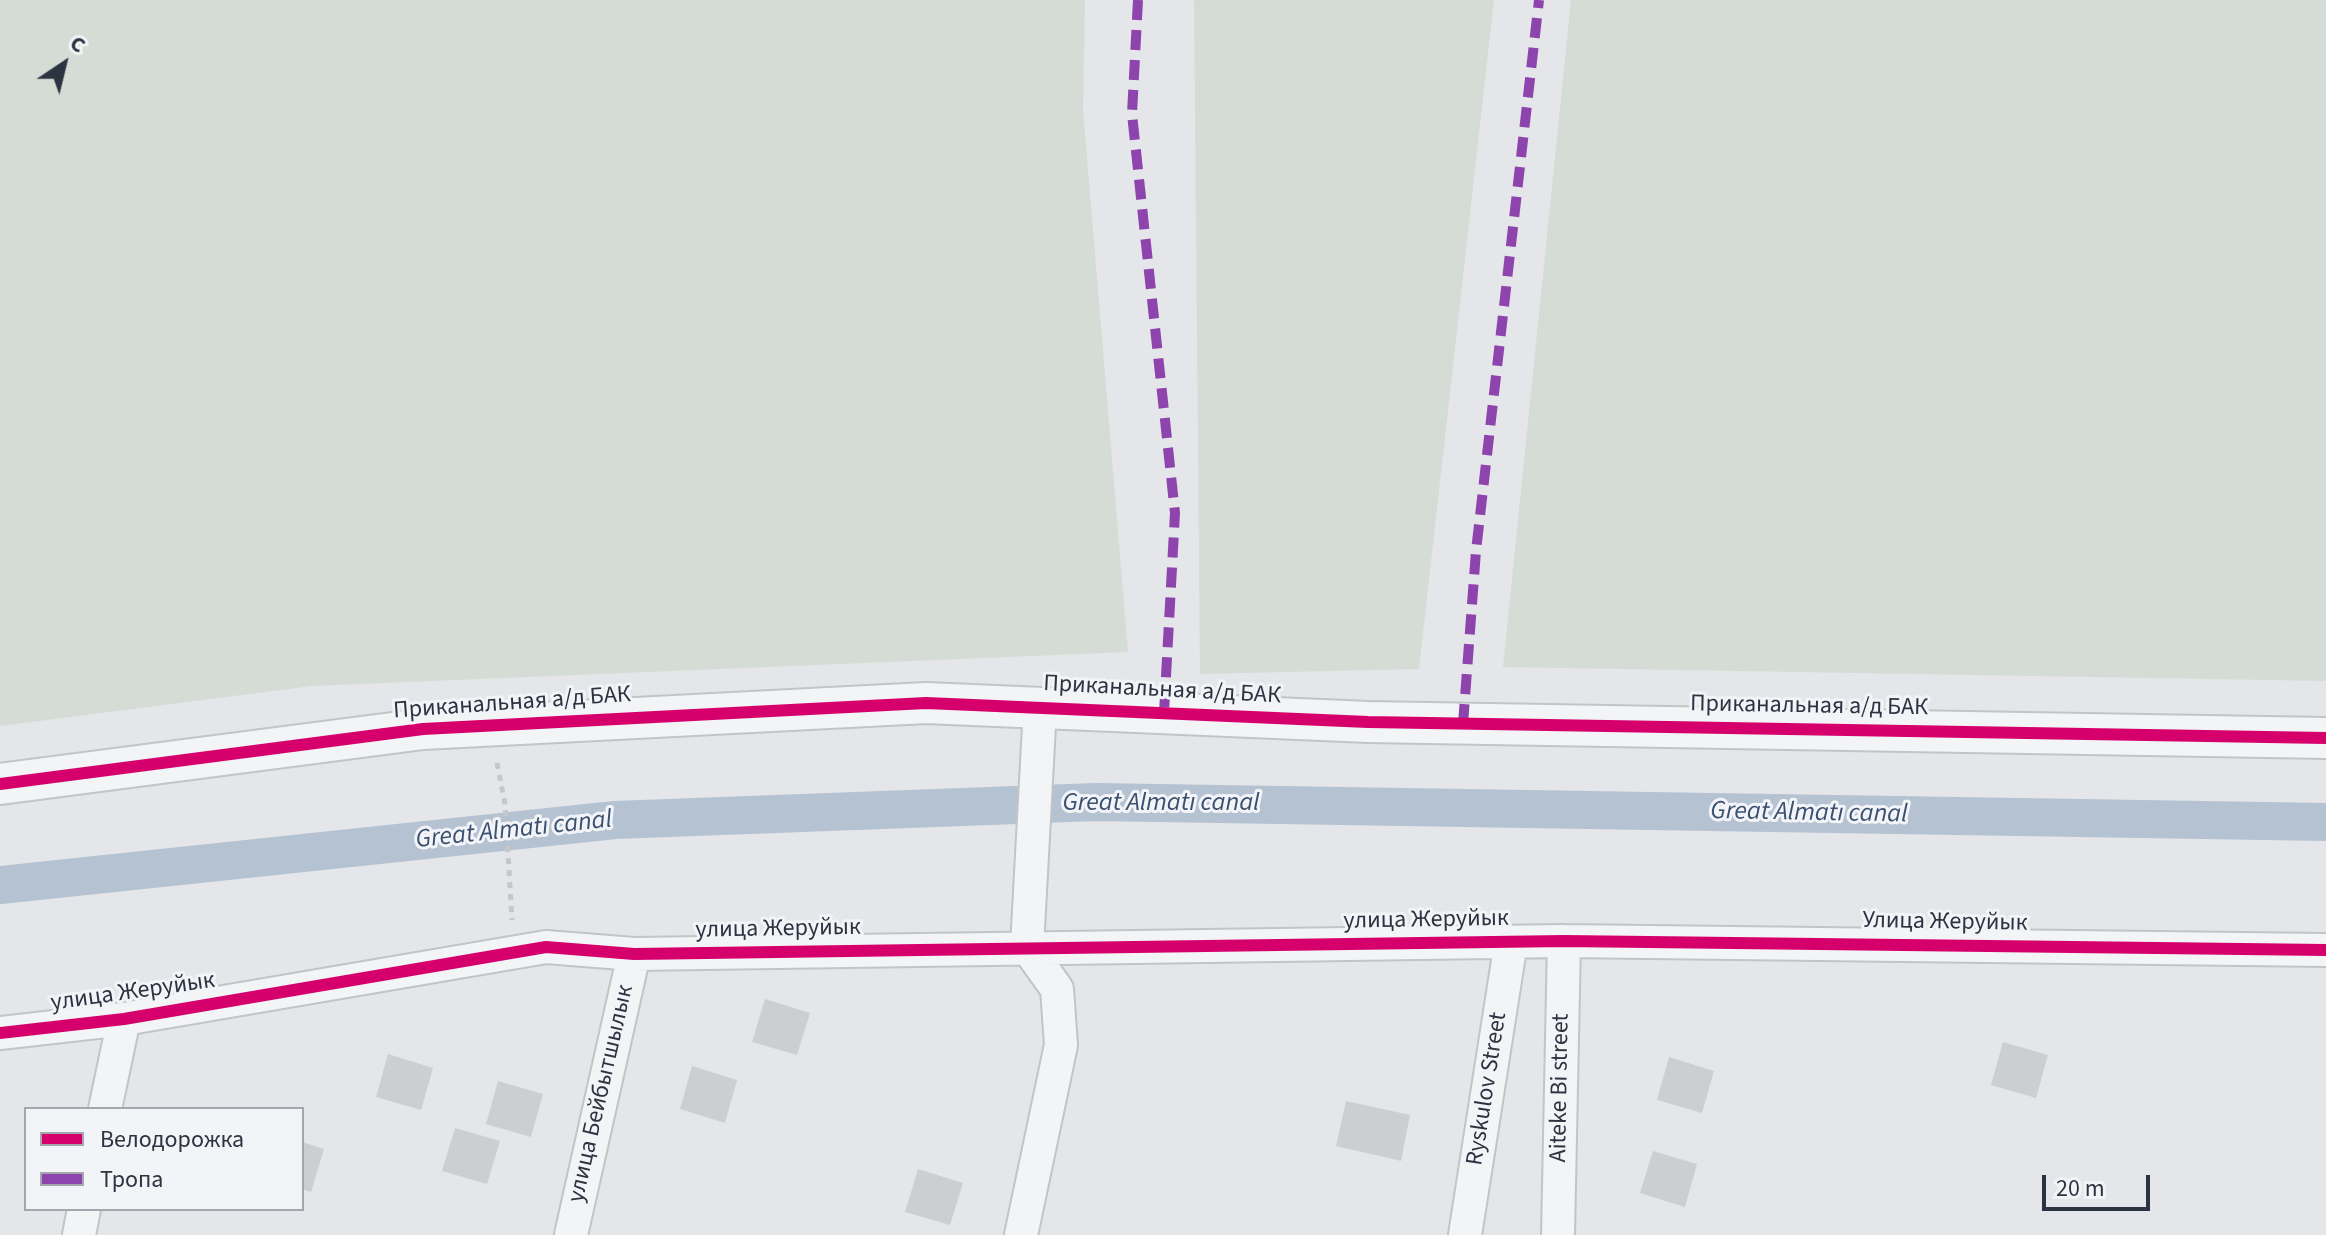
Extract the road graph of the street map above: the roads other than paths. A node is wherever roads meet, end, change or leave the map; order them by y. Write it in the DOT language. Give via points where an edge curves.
graph roads {
  1 [pos="1040,707"];
  2 [pos="2326,738"];
  3 [pos="0,784"];
  4 [pos="1564,941"];
  5 [pos="1511,942"];
  6 [pos="1027,947"];
  7 [pos="2326,950"];
  8 [pos="634,954"];
  9 [pos="124,1019"];
  10 [pos="0,1033"];
  11 [pos="105,1107"];
  12 [pos="84,1211"];
  13 [pos="79,1235"];
  14 [pos="571,1235"];
  15 [pos="1021,1235"];
  16 [pos="1465,1235"];
  17 [pos="1558,1235"];
  1 -- 2 [label="street, Приканальная а/д БАК" via="1368,722"];
  1 -- 3 [label="street, Приканальная а/д БАК" via="926,703 423,729"];
  1 -- 6 [label="street"];
  4 -- 5 [label="street, улица Жеруйык"];
  4 -- 7 [label="street, Улица Жеруйык"];
  4 -- 17 [label="street, Aiteke Bi street"];
  5 -- 6 [label="street, улица Жеруйык"];
  5 -- 16 [label="street, Ryskulov Street"];
  6 -- 8 [label="street, улица Жеруйык"];
  6 -- 15 [label="street" via="1057,989 1061,1045"];
  8 -- 9 [label="street, улица Жеруйык" via="546,947"];
  8 -- 14 [label="street, улица Бейбытшылык"];
  9 -- 10 [label="street, улица Жеруйык"];
  9 -- 11 [label="street"];
  12 -- 13 [label="street"];
}
